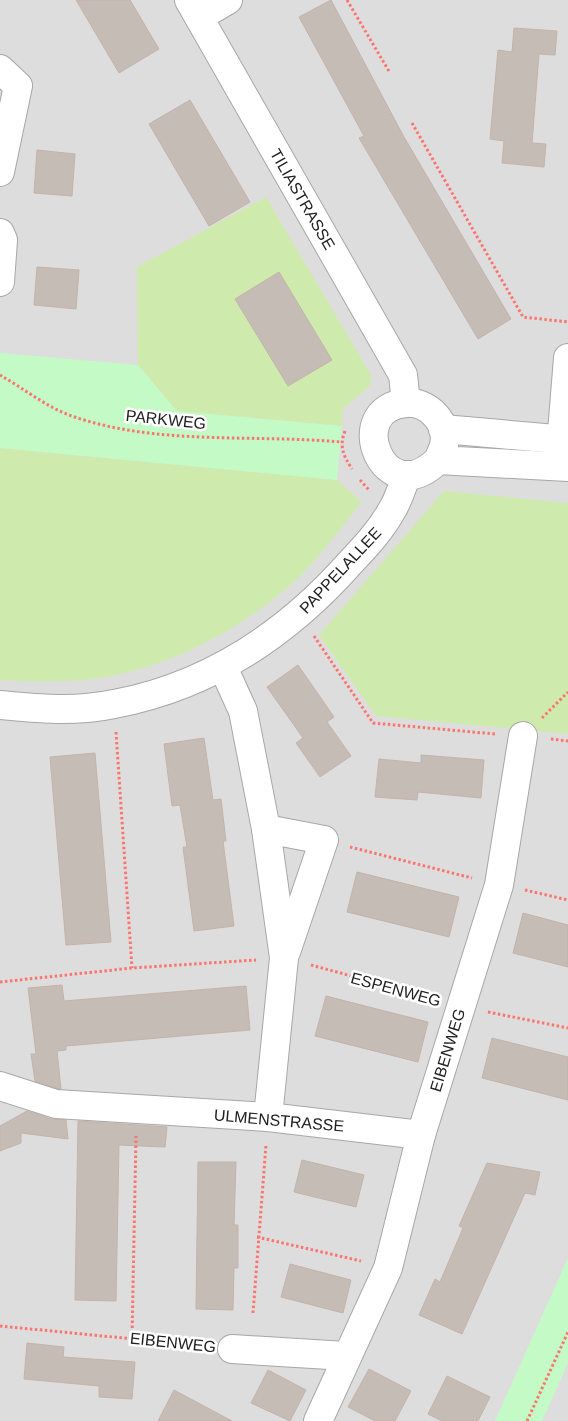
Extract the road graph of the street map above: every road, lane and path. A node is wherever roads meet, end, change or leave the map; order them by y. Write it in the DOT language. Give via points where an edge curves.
graph roads {
  1 [pos="228,0"];
  2 [pos="347,0"];
  3 [pos="194,9"];
  4 [pos="0,69"];
  5 [pos="390,74"];
  6 [pos="412,123"];
  7 [pos="0,172"];
  8 [pos="0,233"];
  9 [pos="0,282"];
  10 [pos="568,322"];
  11 [pos="568,358"];
  12 [pos="0,375"];
  13 [pos="406,403"];
  14 [pos="443,429"];
  15 [pos="565,439"];
  16 [pos="341,442"];
  17 [pos="438,460"];
  18 [pos="564,466"];
  19 [pos="407,474"];
  20 [pos="300,615"];
  21 [pos="223,667"];
  22 [pos="568,692"];
  23 [pos="114,704"];
  24 [pos="0,705"];
  25 [pos="523,736"];
  26 [pos="568,741"];
  27 [pos="266,829"];
  28 [pos="324,840"];
  29 [pos="499,885"];
  30 [pos="568,900"];
  31 [pos="284,958"];
  32 [pos="132,968"];
  33 [pos="0,982"];
  34 [pos="461,1006"];
  35 [pos="568,1028"];
  36 [pos="0,1086"];
  37 [pos="137,1110"];
  38 [pos="268,1117"];
  39 [pos="421,1135"];
  40 [pos="257,1237"];
  41 [pos="388,1268"];
  42 [pos="253,1313"];
  43 [pos="0,1326"];
  44 [pos="568,1332"];
  45 [pos="132,1338"];
  46 [pos="232,1349"];
  47 [pos="346,1356"];
  48 [pos="318,1421"];
  49 [pos="528,1421"];
  1 -- 3 [label="street"];
  2 -- 5 [label="path"];
  3 -- 13 [label="street, TILIASTRASSE" via="403,375"];
  4 -- 7 [label="street" via="18,86"];
  6 -- 10 [label="path" via="523,317"];
  8 -- 9 [label="street" via="3,240"];
  11 -- 15 [label="street"];
  12 -- 16 [label="path, PARKWEG" via="68,415 116,427 186,436"];
  13 -- 14 [label="street" via="429,409"];
  13 -- 19 [label="street" via="392,406 382,414 372,439 382,464 394,472"];
  14 -- 15 [label="street"];
  14 -- 17 [label="street" via="444,445"];
  15 -- 18 [label="street"];
  17 -- 18 [label="street"];
  17 -- 19 [label="street" via="418,473"];
  19 -- 20 [label="street, PAPPELALLEE" via="394,508 377,533"];
  20 -- 21 [label="street, PAPPELALLEE"];
  20 -- 25 [label="path" via="373,722"];
  21 -- 23 [label="street, PAPPELALLEE" via="179,686"];
  21 -- 27 [label="street" via="243,711"];
  22 -- 25 [label="path"];
  23 -- 24 [label="street, PAPPELALLEE" via="38,709"];
  23 -- 32 [label="path"];
  25 -- 26 [label="path"];
  25 -- 29 [label="street, EIBENWEG"];
  27 -- 28 [label="street"];
  27 -- 31 [label="street"];
  28 -- 29 [label="path"];
  28 -- 31 [label="street"];
  29 -- 30 [label="path"];
  29 -- 34 [label="street, EIBENWEG"];
  31 -- 32 [label="path, ESPENWEG"];
  31 -- 34 [label="path, ESPENWEG"];
  31 -- 38 [label="street"];
  32 -- 33 [label="path, ESPENWEG"];
  34 -- 35 [label="path, ESPENWEG"];
  34 -- 39 [label="street, EIBENWEG"];
  36 -- 37 [label="street, ULMENSTRASSE" via="56,1104"];
  37 -- 38 [label="street, ULMENSTRASSE"];
  37 -- 45 [label="path"];
  38 -- 39 [label="street, ULMENSTRASSE"];
  38 -- 40 [label="path"];
  39 -- 41 [label="street, EIBENWEG"];
  40 -- 41 [label="path"];
  40 -- 42 [label="path"];
  41 -- 47 [label="street, EIBENWEG"];
  43 -- 45 [label="path, EIBENWEG"];
  44 -- 49 [label="path"];
  45 -- 46 [label="path, EIBENWEG"];
  46 -- 47 [label="street, EIBENWEG"];
  47 -- 48 [label="street, EIBENWEG"];
}
